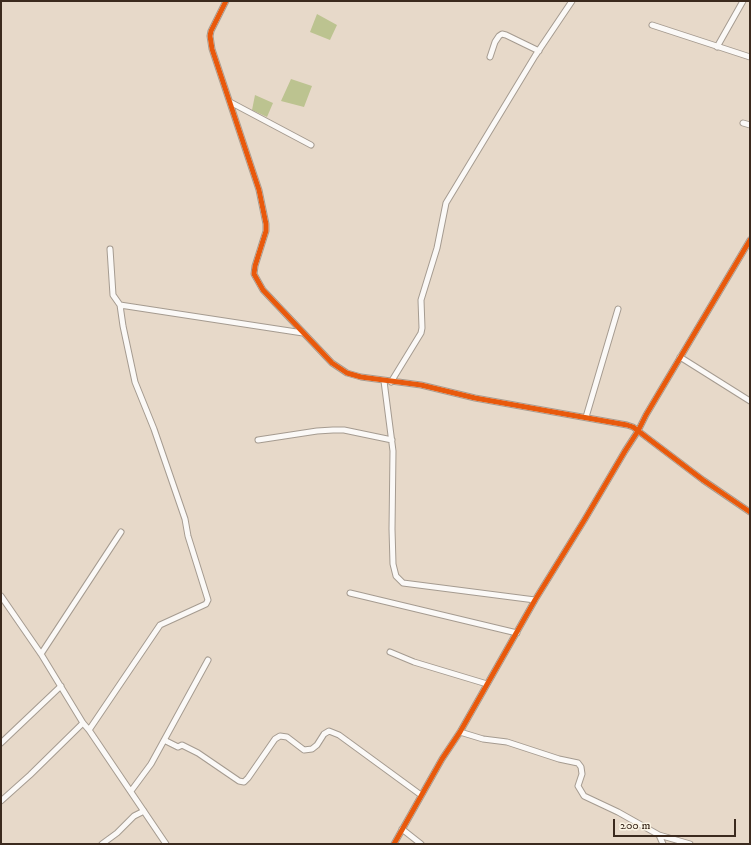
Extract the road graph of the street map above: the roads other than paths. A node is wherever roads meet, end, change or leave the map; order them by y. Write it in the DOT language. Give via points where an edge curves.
graph roads {
  1 [pos="226,1"];
  2 [pos="572,1"];
  3 [pos="743,1"];
  4 [pos="652,25"];
  5 [pos="717,47"];
  6 [pos="539,51"];
  7 [pos="490,57"];
  8 [pos="750,57"];
  9 [pos="230,102"];
  10 [pos="743,123"];
  11 [pos="750,125"];
  12 [pos="310,145"];
  13 [pos="750,240"];
  14 [pos="110,250"];
  15 [pos="120,305"];
  16 [pos="618,309"];
  17 [pos="303,333"];
  18 [pos="680,357"];
  19 [pos="384,381"];
  20 [pos="391,382"];
  21 [pos="750,401"];
  22 [pos="586,417"];
  23 [pos="638,431"];
  24 [pos="258,440"];
  25 [pos="392,440"];
  26 [pos="750,512"];
  27 [pos="121,532"];
  28 [pos="350,593"];
  29 [pos="1,596"];
  30 [pos="535,600"];
  31 [pos="517,633"];
  32 [pos="390,652"];
  33 [pos="41,654"];
  34 [pos="208,660"];
  35 [pos="487,684"];
  36 [pos="61,686"];
  37 [pos="83,723"];
  38 [pos="89,730"];
  39 [pos="460,732"];
  40 [pos="164,740"];
  41 [pos="1,743"];
  42 [pos="131,791"];
  43 [pos="421,795"];
  44 [pos="1,801"];
  45 [pos="144,811"];
  46 [pos="402,829"];
  47 [pos="659,835"];
  48 [pos="102,844"];
  49 [pos="166,844"];
  50 [pos="394,844"];
  51 [pos="421,844"];
  52 [pos="663,844"];
  53 [pos="690,844"];
  1 -- 9 [label="street" via="210,36"];
  2 -- 6 [label="street"];
  3 -- 5 [label="street"];
  4 -- 5 [label="street"];
  5 -- 8 [label="street"];
  6 -- 7 [label="street" via="502,34 495,42"];
  6 -- 20 [label="street" via="446,203 437,248 421,300 421,333"];
  9 -- 12 [label="street"];
  9 -- 17 [label="street" via="259,190 266,224 254,274 263,290"];
  10 -- 11 [label="street"];
  13 -- 18 [label="street"];
  14 -- 15 [label="street" via="113,295"];
  15 -- 17 [label="street"];
  15 -- 38 [label="street" via="136,382 185,518 208,600 206,604 160,625"];
  16 -- 22 [label="street"];
  17 -- 19 [label="street" via="339,369 361,378"];
  18 -- 21 [label="street"];
  18 -- 23 [label="street"];
  19 -- 20 [label="street"];
  19 -- 25 [label="street"];
  20 -- 22 [label="street"];
  22 -- 23 [label="street" via="627,425"];
  23 -- 26 [label="street"];
  23 -- 30 [label="street"];
  24 -- 25 [label="street" via="317,431 344,430"];
  25 -- 30 [label="street" via="393,564 400,581"];
  27 -- 33 [label="street"];
  28 -- 31 [label="street"];
  29 -- 33 [label="street"];
  30 -- 31 [label="street"];
  31 -- 35 [label="street"];
  32 -- 35 [label="street"];
  33 -- 36 [label="street"];
  34 -- 40 [label="street"];
  35 -- 39 [label="street"];
  36 -- 37 [label="street"];
  36 -- 41 [label="street"];
  37 -- 38 [label="street"];
  37 -- 44 [label="street"];
  38 -- 42 [label="street"];
  39 -- 43 [label="street"];
  39 -- 47 [label="street" via="483,739 507,742 578,763 582,774 578,786 584,796"];
  40 -- 42 [label="street"];
  40 -- 43 [label="street" via="178,747 182,745 244,782 275,739 280,736 287,737 304,750 312,749 329,731 339,735"];
  42 -- 45 [label="street"];
  43 -- 46 [label="street"];
  45 -- 48 [label="street" via="134,816"];
  45 -- 49 [label="street"];
  46 -- 50 [label="street"];
  46 -- 51 [label="street"];
  47 -- 52 [label="street"];
  47 -- 53 [label="street"];
}
